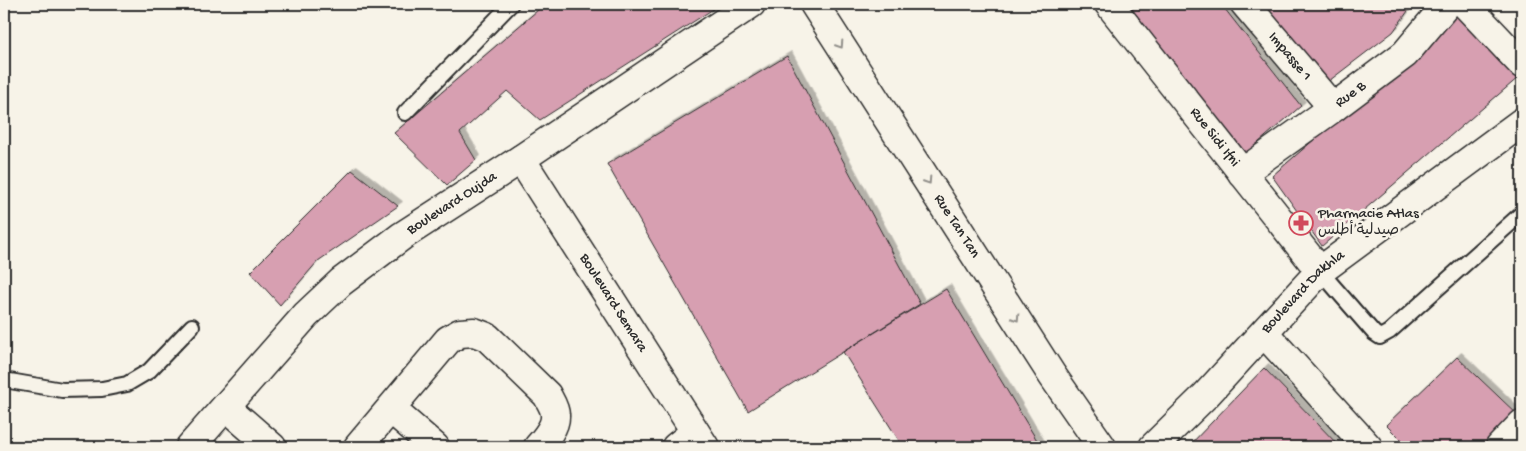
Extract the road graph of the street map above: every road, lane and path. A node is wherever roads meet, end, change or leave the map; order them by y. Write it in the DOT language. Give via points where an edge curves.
graph roads {
  1 [pos="510,4"];
  2 [pos="751,4"];
  3 [pos="814,4"];
  4 [pos="1110,4"];
  5 [pos="1245,4"];
  6 [pos="1447,4"];
  7 [pos="1465,4"];
  8 [pos="1522,64"];
  9 [pos="1333,108"];
  10 [pos="405,113"];
  11 [pos="1522,122"];
  12 [pos="521,159"];
  13 [pos="1242,173"];
  14 [pos="1522,213"];
  15 [pos="1320,271"];
  16 [pos="192,326"];
  17 [pos="1264,332"];
  18 [pos="4,380"];
  19 [pos="226,407"];
  20 [pos="391,409"];
  21 [pos="1522,424"];
  22 [pos="692,442"];
  23 [pos="190,447"];
  24 [pos="272,447"];
  25 [pos="358,447"];
  26 [pos="435,447"];
  27 [pos="538,447"];
  28 [pos="1102,447"];
  29 [pos="1152,447"];
  30 [pos="1368,447"];
  31 [pos="1500,447"];
  1 -- 10 [label="lane"];
  2 -- 12 [label="street, Boulevard Oujda"];
  3 -- 28 [label="street, Rue Tan Tan, one-way" via="1052,375"];
  4 -- 13 [label="street, Rue Sidi Ifni"];
  5 -- 9 [label="street, Impasse 1"];
  6 -- 9 [label="street, Rue B" via="1405,54"];
  7 -- 8 [label="street"];
  9 -- 13 [label="street, Rue B"];
  11 -- 15 [label="street, Boulevard Dakhla"];
  12 -- 19 [label="street, Boulevard Oujda" via="402,236 341,282 306,315"];
  12 -- 22 [label="street, Boulevard Semara"];
  13 -- 15 [label="street, Rue Sidi Ifni"];
  14 -- 15 [label="lane" via="1380,337"];
  15 -- 17 [label="street, Boulevard Dakhla"];
  16 -- 18 [label="lane" via="149,371 127,384 102,389 62,390"];
  17 -- 29 [label="street, Boulevard Dakhla"];
  17 -- 30 [label="street"];
  19 -- 23 [label="street, Boulevard Oujda"];
  19 -- 24 [label="street"];
  20 -- 25 [label="street"];
  20 -- 26 [label="street"];
  20 -- 27 [label="street" via="448,340 460,333 474,332 488,337 548,396 556,416 548,436"];
  21 -- 31 [label="street"];
}
